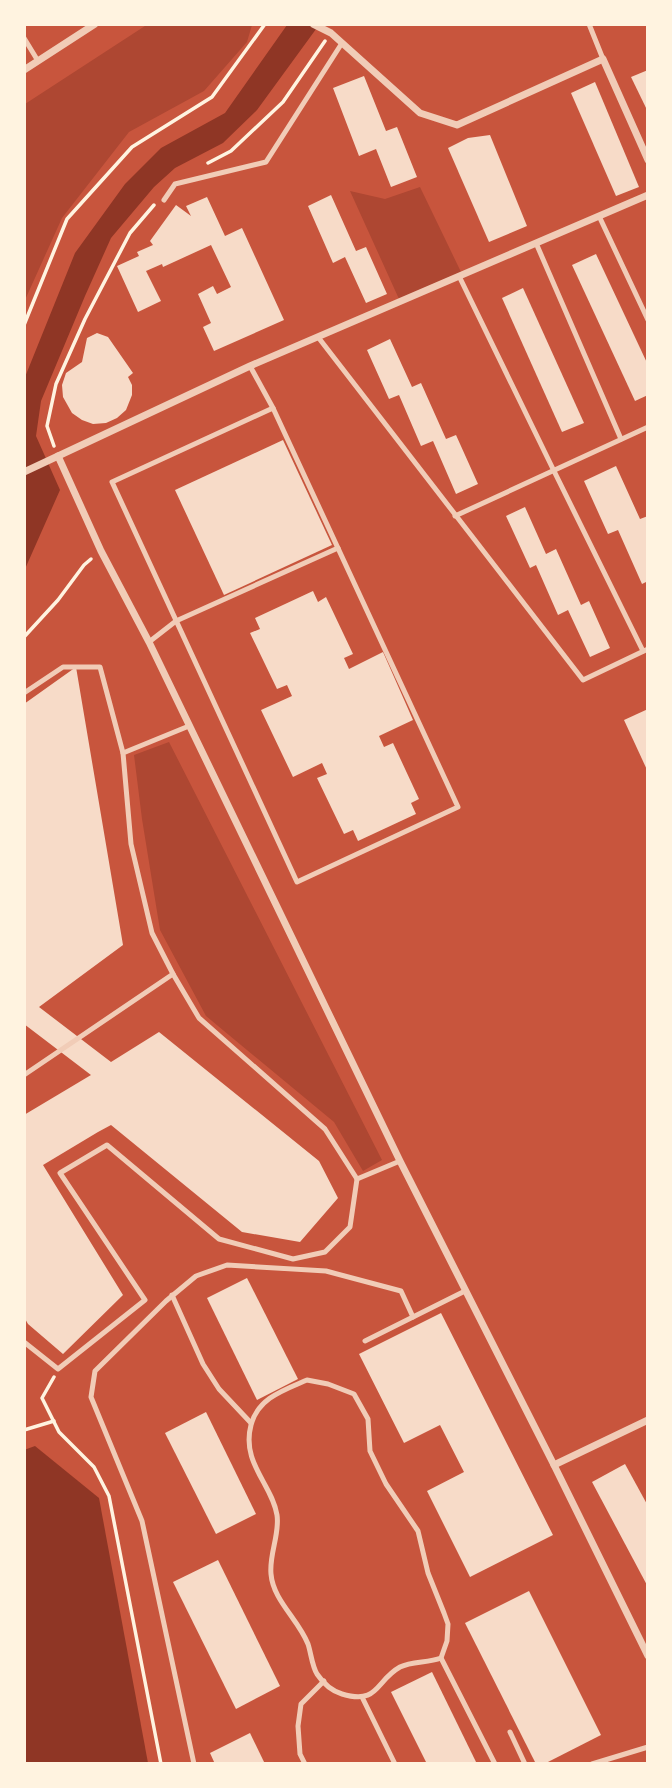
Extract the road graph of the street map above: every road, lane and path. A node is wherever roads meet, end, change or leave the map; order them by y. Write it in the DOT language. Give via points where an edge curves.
graph roads {
  1 [pos="95,24"];
  2 [pos="265,24"];
  3 [pos="313,24"];
  4 [pos="589,24"];
  5 [pos="331,33"];
  6 [pos="24,38"];
  7 [pos="342,43"];
  8 [pos="603,59"];
  9 [pos="38,61"];
  10 [pos="24,70"];
  11 [pos="648,160"];
  12 [pos="208,163"];
  13 [pos="648,195"];
  14 [pos="164,200"];
  15 [pos="157,201"];
  16 [pos="600,216"];
  17 [pos="536,243"];
  18 [pos="459,276"];
  19 [pos="648,320"];
  20 [pos="24,325"];
  21 [pos="318,337"];
  22 [pos="250,366"];
  23 [pos="273,408"];
  24 [pos="648,427"];
  25 [pos="621,439"];
  26 [pos="57,457"];
  27 [pos="553,470"];
  28 [pos="24,472"];
  29 [pos="455,516"];
  30 [pos="338,548"];
  31 [pos="101,551"];
  32 [pos="176,621"];
  33 [pos="24,637"];
  34 [pos="149,642"];
  35 [pos="645,650"];
  36 [pos="24,693"];
  37 [pos="190,726"];
  38 [pos="122,754"];
  39 [pos="173,974"];
  40 [pos="24,1075"];
  41 [pos="400,1161"];
  42 [pos="357,1179"];
  43 [pos="466,1291"];
  44 [pos="173,1296"];
  45 [pos="413,1317"];
  46 [pos="365,1341"];
  47 [pos="24,1342"];
  48 [pos="58,1369"];
  49 [pos="648,1420"];
  50 [pos="54,1421"];
  51 [pos="251,1423"];
  52 [pos="24,1430"];
  53 [pos="554,1465"];
  54 [pos="648,1656"];
  55 [pos="441,1658"];
  56 [pos="324,1681"];
  57 [pos="362,1697"];
  58 [pos="510,1732"];
  59 [pos="648,1747"];
  60 [pos="161,1763"];
  61 [pos="194,1763"];
  62 [pos="305,1763"];
  63 [pos="395,1763"];
  64 [pos="495,1763"];
  65 [pos="525,1763"];
  66 [pos="592,1763"];
  1 -- 9 [label="street"];
  2 -- 20 [label="path" via="212,97 132,147 67,219"];
  3 -- 5 [label="street"];
  4 -- 8 [label="lane"];
  5 -- 7 [label="street"];
  5 -- 12 [label="path" via="283,102 231,151"];
  6 -- 9 [label="lane"];
  7 -- 8 [label="street" via="420,113 457,125"];
  7 -- 14 [label="lane" via="266,162 175,184"];
  8 -- 11 [label="street"];
  9 -- 10 [label="street"];
  13 -- 16 [label="street"];
  15 -- 26 [label="path" via="130,233 56,384 47,426"];
  16 -- 17 [label="street"];
  16 -- 19 [label="lane"];
  17 -- 18 [label="street"];
  17 -- 25 [label="lane"];
  18 -- 21 [label="street"];
  18 -- 27 [label="lane"];
  21 -- 22 [label="street"];
  21 -- 29 [label="lane"];
  22 -- 23 [label="lane"];
  22 -- 26 [label="street"];
  23 -- 30 [label="lane"];
  23 -- 32 [label="lane" via="112,482"];
  24 -- 25 [label="lane"];
  25 -- 27 [label="lane"];
  26 -- 28 [label="street"];
  26 -- 31 [label="street"];
  27 -- 29 [label="lane"];
  27 -- 35 [label="lane"];
  29 -- 35 [label="lane" via="583,680"];
  30 -- 32 [label="lane"];
  30 -- 32 [label="lane" via="458,807 297,882"];
  31 -- 33 [label="path"];
  31 -- 34 [label="street"];
  32 -- 34 [label="lane"];
  34 -- 37 [label="street"];
  36 -- 38 [label="lane" via="64,667 100,667"];
  37 -- 38 [label="lane"];
  37 -- 41 [label="street"];
  38 -- 39 [label="lane" via="134,857 152,933"];
  39 -- 40 [label="lane"];
  39 -- 42 [label="lane" via="199,1018 325,1129"];
  41 -- 42 [label="lane"];
  41 -- 43 [label="street"];
  42 -- 48 [label="lane" via="349,1227 325,1252 293,1259 219,1239 107,1145 60,1173 145,1300"];
  43 -- 45 [label="lane"];
  43 -- 53 [label="street"];
  44 -- 45 [label="lane" via="196,1276 227,1265 326,1271 401,1292"];
  44 -- 51 [label="lane" via="203,1364"];
  44 -- 61 [label="lane" via="95,1371 91,1397 142,1521"];
  45 -- 46 [label="lane"];
  47 -- 48 [label="lane"];
  48 -- 50 [label="path" via="43,1398"];
  49 -- 53 [label="street"];
  50 -- 52 [label="path"];
  50 -- 60 [label="path" via="94,1467 109,1496"];
  51 -- 55 [label="lane" via="270,1397 307,1380 354,1394 368,1419 370,1451 418,1531 448,1624"];
  51 -- 56 [label="lane" via="251,1454 278,1517 271,1576 307,1643 316,1674"];
  53 -- 54 [label="street"];
  55 -- 57 [label="lane" via="401,1667 372,1694"];
  55 -- 64 [label="lane"];
  56 -- 57 [label="lane" via="331,1689"];
  56 -- 62 [label="lane" via="301,1704 298,1726"];
  57 -- 63 [label="lane"];
  58 -- 65 [label="lane"];
  59 -- 66 [label="lane"];
}
